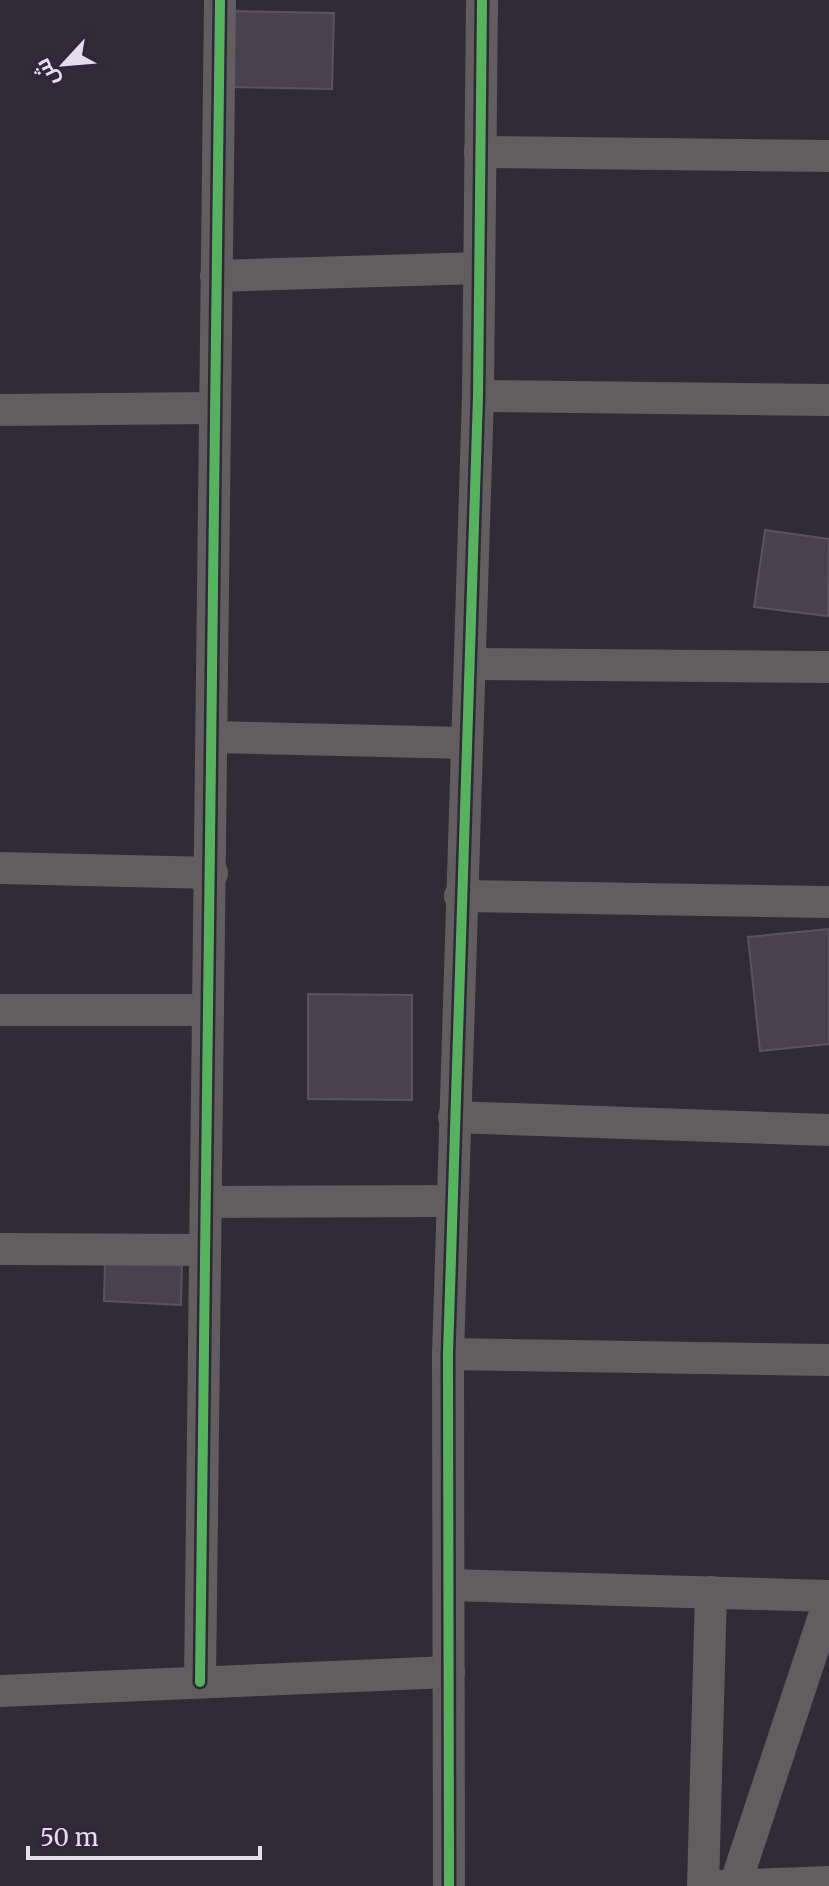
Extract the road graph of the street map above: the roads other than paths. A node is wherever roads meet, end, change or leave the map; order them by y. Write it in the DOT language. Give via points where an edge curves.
graph roads {
  1 [pos="220,0"];
  2 [pos="482,0"];
  3 [pos="480,152"];
  4 [pos="829,156"];
  5 [pos="479,268"];
  6 [pos="216,276"];
  7 [pos="478,396"];
  8 [pos="829,400"];
  9 [pos="214,408"];
  10 [pos="0,410"];
  11 [pos="471,664"];
  12 [pos="829,667"];
  13 [pos="213,737"];
  14 [pos="467,743"];
  15 [pos="0,868"];
  16 [pos="212,873"];
  17 [pos="460,896"];
  18 [pos="829,902"];
  19 [pos="0,1010"];
  20 [pos="208,1010"];
  21 [pos="454,1117"];
  22 [pos="829,1130"];
  23 [pos="452,1201"];
  24 [pos="206,1202"];
  25 [pos="0,1249"];
  26 [pos="205,1250"];
  27 [pos="448,1354"];
  28 [pos="829,1360"];
  29 [pos="449,1585"];
  30 [pos="711,1592"];
  31 [pos="829,1598"];
  32 [pos="449,1672"];
  33 [pos="200,1682"];
  34 [pos="0,1691"];
  35 [pos="829,1882"];
  36 [pos="735,1885"];
  37 [pos="449,1886"];
  38 [pos="703,1886"];
  39 [pos="721,1886"];
  1 -- 6 [label="street"];
  2 -- 3 [label="street"];
  3 -- 4 [label="street"];
  3 -- 5 [label="street"];
  5 -- 6 [label="street"];
  5 -- 7 [label="street"];
  6 -- 9 [label="street"];
  7 -- 8 [label="street"];
  7 -- 11 [label="street"];
  9 -- 10 [label="street"];
  9 -- 13 [label="street"];
  11 -- 12 [label="street"];
  11 -- 14 [label="street"];
  13 -- 14 [label="street"];
  13 -- 16 [label="street"];
  14 -- 17 [label="street"];
  15 -- 16 [label="street"];
  16 -- 20 [label="street"];
  17 -- 18 [label="street"];
  17 -- 21 [label="street"];
  19 -- 20 [label="street"];
  20 -- 24 [label="street"];
  21 -- 22 [label="street"];
  21 -- 23 [label="street"];
  23 -- 24 [label="street"];
  23 -- 27 [label="street"];
  24 -- 26 [label="street"];
  25 -- 26 [label="street"];
  26 -- 33 [label="street"];
  27 -- 28 [label="street"];
  27 -- 29 [label="street"];
  29 -- 30 [label="street"];
  29 -- 32 [label="street"];
  30 -- 31 [label="street"];
  30 -- 38 [label="street"];
  31 -- 36 [label="street"];
  32 -- 33 [label="street"];
  32 -- 37 [label="street"];
  33 -- 34 [label="street"];
  35 -- 36 [label="street"];
  36 -- 39 [label="street"];
}
